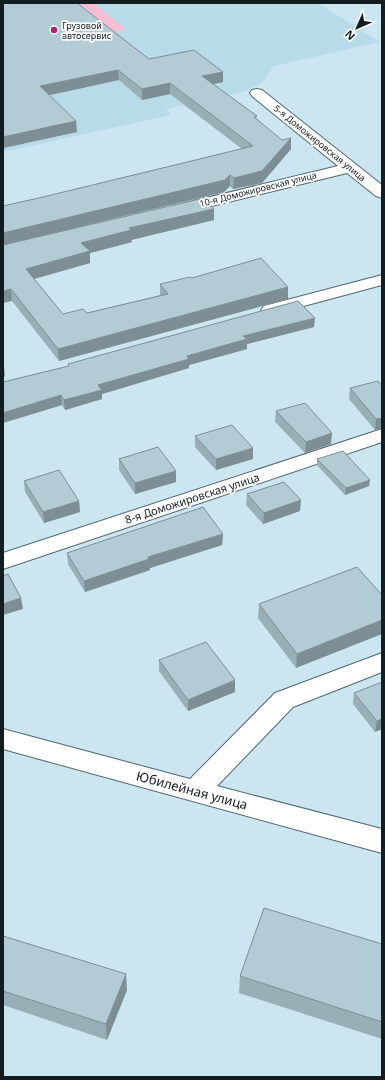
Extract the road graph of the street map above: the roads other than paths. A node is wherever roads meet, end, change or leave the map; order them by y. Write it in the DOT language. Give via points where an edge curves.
graph roads {
  1 [pos="257,93"];
  2 [pos="351,167"];
  3 [pos="382,193"];
  4 [pos="165,212"];
  5 [pos="382,280"];
  6 [pos="253,315"];
  7 [pos="382,436"];
  8 [pos="3,561"];
  9 [pos="382,662"];
  10 [pos="3,739"];
  11 [pos="195,791"];
  12 [pos="382,841"];
  1 -- 2 [label="street, 5-я Доможировская улица"];
  2 -- 3 [label="street, 5-я Доможировская улица"];
  2 -- 4 [label="street, 10-я Доможировская улица"];
  5 -- 6 [label="street"];
  7 -- 8 [label="street, 8-я Доможировская улица"];
  9 -- 11 [label="street" via="284,700"];
  10 -- 11 [label="street, Юбилейная улица"];
  11 -- 12 [label="street, Юбилейная улица"];
}
